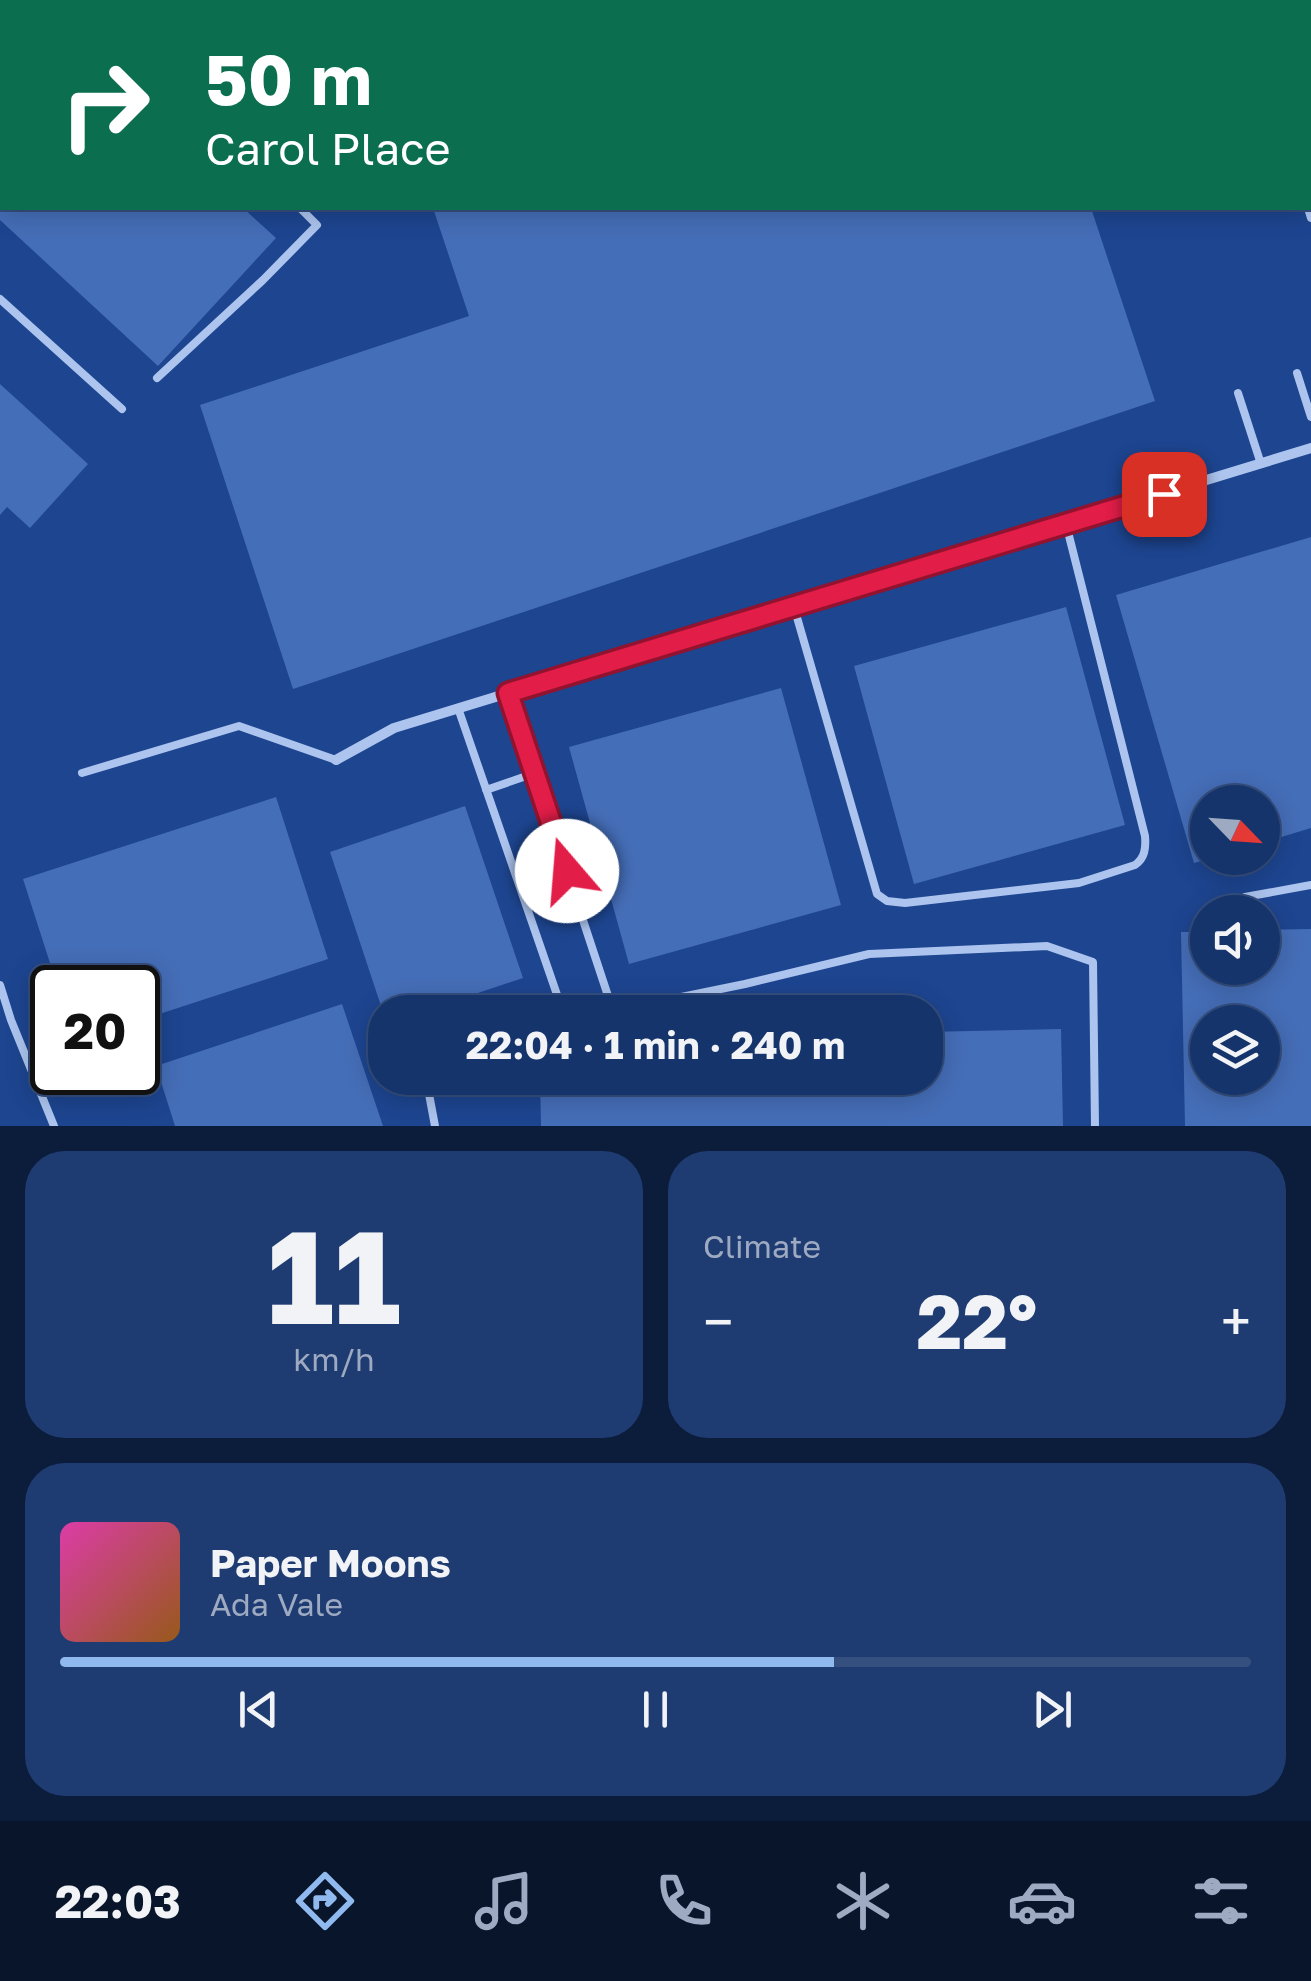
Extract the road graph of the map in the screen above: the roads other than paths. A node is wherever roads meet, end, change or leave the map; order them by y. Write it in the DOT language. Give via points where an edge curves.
graph roads {
  1 [pos="302,210"];
  2 [pos="0,299"];
  3 [pos="1297,373"];
  4 [pos="157,378"];
  5 [pos="1238,393"];
  6 [pos="122,410"];
  7 [pos="1311,418"];
  8 [pos="1311,448"];
  9 [pos="1262,464"];
  10 [pos="1066,524"];
  11 [pos="794,607"];
  12 [pos="508,693"];
  13 [pos="458,708"];
  14 [pos="336,760"];
  15 [pos="535,773"];
  16 [pos="82,774"];
  17 [pos="486,790"];
  18 [pos="1311,885"];
  19 [pos="1256,895"];
  20 [pos="0,985"];
  21 [pos="557,995"];
  22 [pos="605,995"];
  23 [pos="692,995"];
  24 [pos="430,1095"];
  25 [pos="54,1126"];
  26 [pos="436,1126"];
  27 [pos="1096,1126"];
  1 -- 4 [label="lane" via="318,225"];
  2 -- 6 [label="lane"];
  3 -- 7 [label="lane"];
  5 -- 9 [label="lane"];
  8 -- 9 [label="street"];
  9 -- 10 [label="street"];
  10 -- 11 [label="street"];
  10 -- 11 [label="lane" via="1146,848 1135,865 1080,884 905,903 877,894"];
  11 -- 12 [label="street"];
  12 -- 13 [label="street"];
  12 -- 15 [label="lane"];
  13 -- 14 [label="street" via="394,728"];
  13 -- 17 [label="lane"];
  14 -- 16 [label="lane" via="238,726"];
  15 -- 17 [label="lane"];
  15 -- 22 [label="lane"];
  17 -- 21 [label="lane"];
  18 -- 19 [label="lane"];
  20 -- 25 [label="lane"];
  23 -- 27 [label="lane" via="870,954 1047,946 1093,962"];
  24 -- 26 [label="lane"];
}
